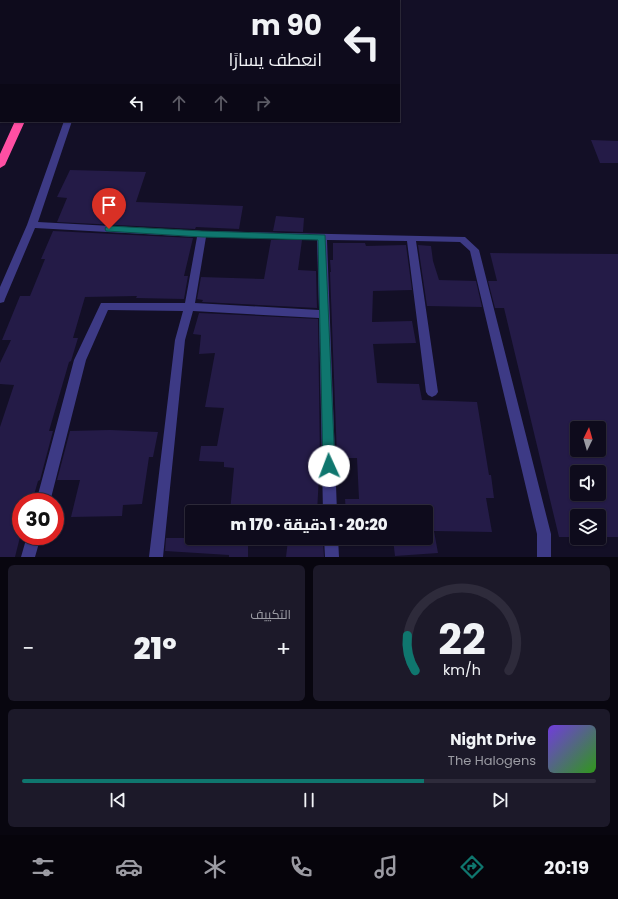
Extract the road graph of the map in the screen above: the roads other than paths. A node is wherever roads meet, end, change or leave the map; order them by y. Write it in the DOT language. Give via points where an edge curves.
graph roads {
  1 [pos="20,122"];
  2 [pos="68,122"];
  3 [pos="0,165"];
  4 [pos="32,225"];
  5 [pos="202,234"];
  6 [pos="322,237"];
  7 [pos="411,238"];
  8 [pos="0,299"];
  9 [pos="189,307"];
  10 [pos="324,314"];
  11 [pos="432,392"];
  12 [pos="45,493"];
  13 [pos="330,505"];
  14 [pos="31,545"];
  15 [pos="331,545"];
  16 [pos="28,557"];
  17 [pos="156,557"];
  18 [pos="332,557"];
  19 [pos="544,557"];
  1 -- 3 [label="highway"];
  2 -- 4 [label="street"];
  4 -- 5 [label="street"];
  4 -- 8 [label="street"];
  5 -- 6 [label="street"];
  5 -- 9 [label="street"];
  6 -- 7 [label="street"];
  6 -- 10 [label="street"];
  7 -- 11 [label="street"];
  7 -- 19 [label="street" via="462,239 474,250 544,534"];
  9 -- 10 [label="street"];
  9 -- 12 [label="street" via="105,306 80,360"];
  9 -- 17 [label="street" via="180,340"];
  10 -- 13 [label="street"];
  14 -- 16 [label="street"];
  15 -- 18 [label="street"];
}
